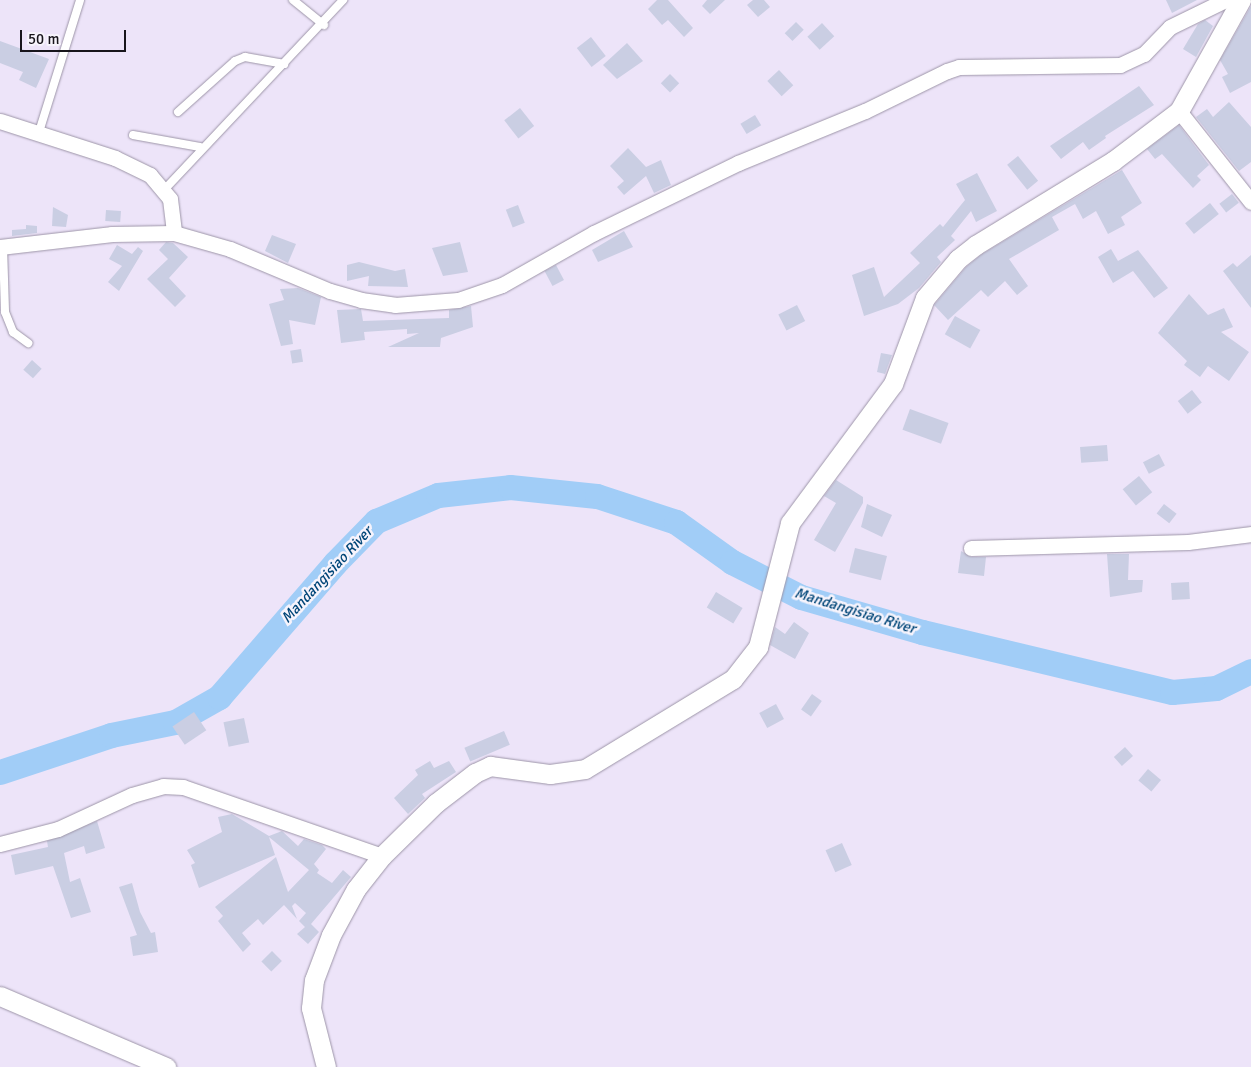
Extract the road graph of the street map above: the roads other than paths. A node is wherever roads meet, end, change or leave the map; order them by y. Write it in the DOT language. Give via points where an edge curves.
graph roads {
  1 [pos="80,0"];
  2 [pos="293,0"];
  3 [pos="343,0"];
  4 [pos="1225,0"];
  5 [pos="1241,0"];
  6 [pos="324,25"];
  7 [pos="284,64"];
  8 [pos="1179,111"];
  9 [pos="178,112"];
  10 [pos="0,121"];
  11 [pos="39,132"];
  12 [pos="133,135"];
  13 [pos="200,147"];
  14 [pos="165,189"];
  15 [pos="1251,202"];
  16 [pos="174,234"];
  17 [pos="2,247"];
  18 [pos="28,343"];
  19 [pos="1251,534"];
  20 [pos="971,548"];
  21 [pos="0,844"];
  22 [pos="382,856"];
  23 [pos="0,996"];
  24 [pos="166,1067"];
  25 [pos="326,1067"];
  1 -- 11 [label="lane"];
  2 -- 6 [label="lane"];
  3 -- 6 [label="lane"];
  4 -- 16 [label="street" via="1170,28 1144,54 1120,65 959,67 947,70 865,111 738,162 594,233 502,285 458,300 396,305 361,300 330,291 230,249"];
  5 -- 8 [label="street"];
  6 -- 7 [label="lane"];
  7 -- 9 [label="lane" via="245,57 235,61"];
  7 -- 13 [label="lane"];
  8 -- 15 [label="street"];
  8 -- 22 [label="street" via="1113,161 976,246 941,277 916,314 893,384 796,512 769,616 747,664 722,687 585,769 566,774 506,766 482,770 436,803"];
  10 -- 11 [label="street"];
  11 -- 14 [label="street" via="115,158 150,175"];
  12 -- 13 [label="lane"];
  13 -- 14 [label="lane"];
  14 -- 16 [label="street" via="172,210"];
  16 -- 17 [label="street" via="112,234"];
  17 -- 18 [label="lane" via="5,312 14,332"];
  19 -- 20 [label="street" via="1188,542"];
  21 -- 22 [label="street" via="58,829 132,795 163,786 183,787"];
  22 -- 25 [label="street" via="356,890 331,935 314,980 311,1008"];
  23 -- 24 [label="street"];
}
